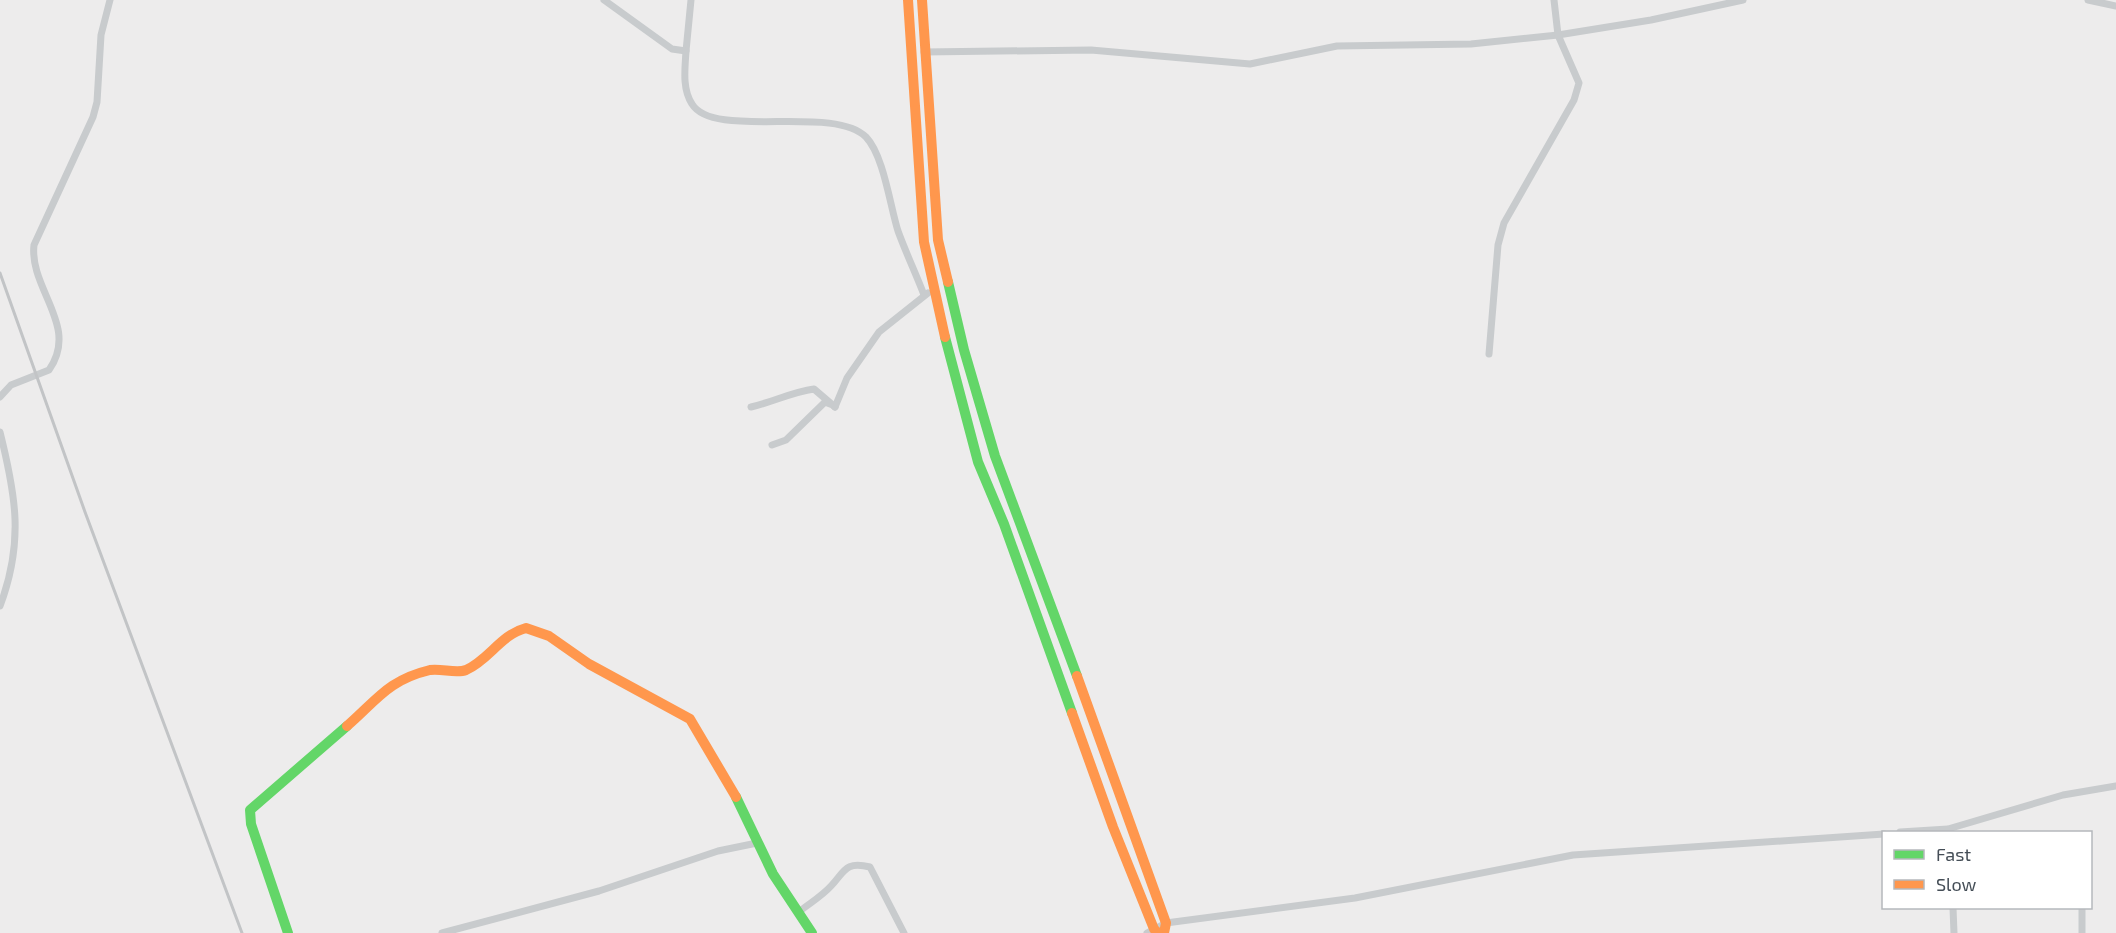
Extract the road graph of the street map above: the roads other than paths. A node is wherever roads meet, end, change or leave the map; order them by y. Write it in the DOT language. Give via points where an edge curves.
graph roads {
  1 [pos="110,0"];
  2 [pos="604,0"];
  3 [pos="691,0"];
  4 [pos="908,0"];
  5 [pos="922,0"];
  6 [pos="1554,0"];
  7 [pos="1743,0"];
  8 [pos="2088,0"];
  9 [pos="2116,6"];
  10 [pos="1558,35"];
  11 [pos="686,51"];
  12 [pos="924,52"];
  13 [pos="929,293"];
  14 [pos="1489,354"];
  15 [pos="0,397"];
  16 [pos="751,407"];
  17 [pos="835,407"];
  18 [pos="0,432"];
  19 [pos="772,446"];
  20 [pos="0,606"];
  21 [pos="2116,786"];
  22 [pos="1948,831"];
  23 [pos="1882,834"];
  24 [pos="757,843"];
  25 [pos="1953,909"];
  26 [pos="2082,909"];
  27 [pos="800,911"];
  28 [pos="1158,930"];
  29 [pos="288,933"];
  30 [pos="442,933"];
  31 [pos="812,933"];
  32 [pos="904,933"];
  33 [pos="1954,933"];
  34 [pos="2082,933"];
  1 -- 15 [label="street" via="101,35 93,117 34,245 33,257 56,317 58,351 49,369 11,385"];
  2 -- 11 [label="street" via="672,49"];
  3 -- 11 [label="street"];
  4 -- 13 [label="main road"];
  5 -- 12 [label="main road"];
  6 -- 10 [label="street"];
  7 -- 10 [label="street"];
  8 -- 9 [label="street"];
  10 -- 12 [label="street" via="1471,44 1337,46 1250,64 1091,50"];
  10 -- 14 [label="street" via="1578,83 1574,100 1504,223 1498,245"];
  11 -- 13 [label="street" via="687,94 700,112 713,118 852,127 866,137 875,151 898,231"];
  12 -- 28 [label="main road" via="938,240 964,350 1002,477 1129,814"];
  13 -- 17 [label="street" via="879,332 847,378"];
  13 -- 28 [label="main road" via="978,462 1113,827"];
  16 -- 17 [label="street" via="814,389"];
  17 -- 19 [label="street" via="825,402 786,440"];
  18 -- 20 [label="street" via="17,517 13,566"];
  21 -- 22 [label="street" via="2063,795"];
  23 -- 28 [label="street" via="1573,855 1355,898"];
  24 -- 27 [label="main road" via="773,874"];
  24 -- 29 [label="main road" via="726,777 690,719 589,664 549,636 526,628 504,637 464,671 431,670 388,686 250,810 257,845"];
  24 -- 30 [label="street" via="718,851 599,891"];
  25 -- 33 [label="street"];
  26 -- 34 [label="street"];
  27 -- 31 [label="main road"];
  27 -- 32 [label="street" via="832,885 840,871 859,864 870,867"];
}
